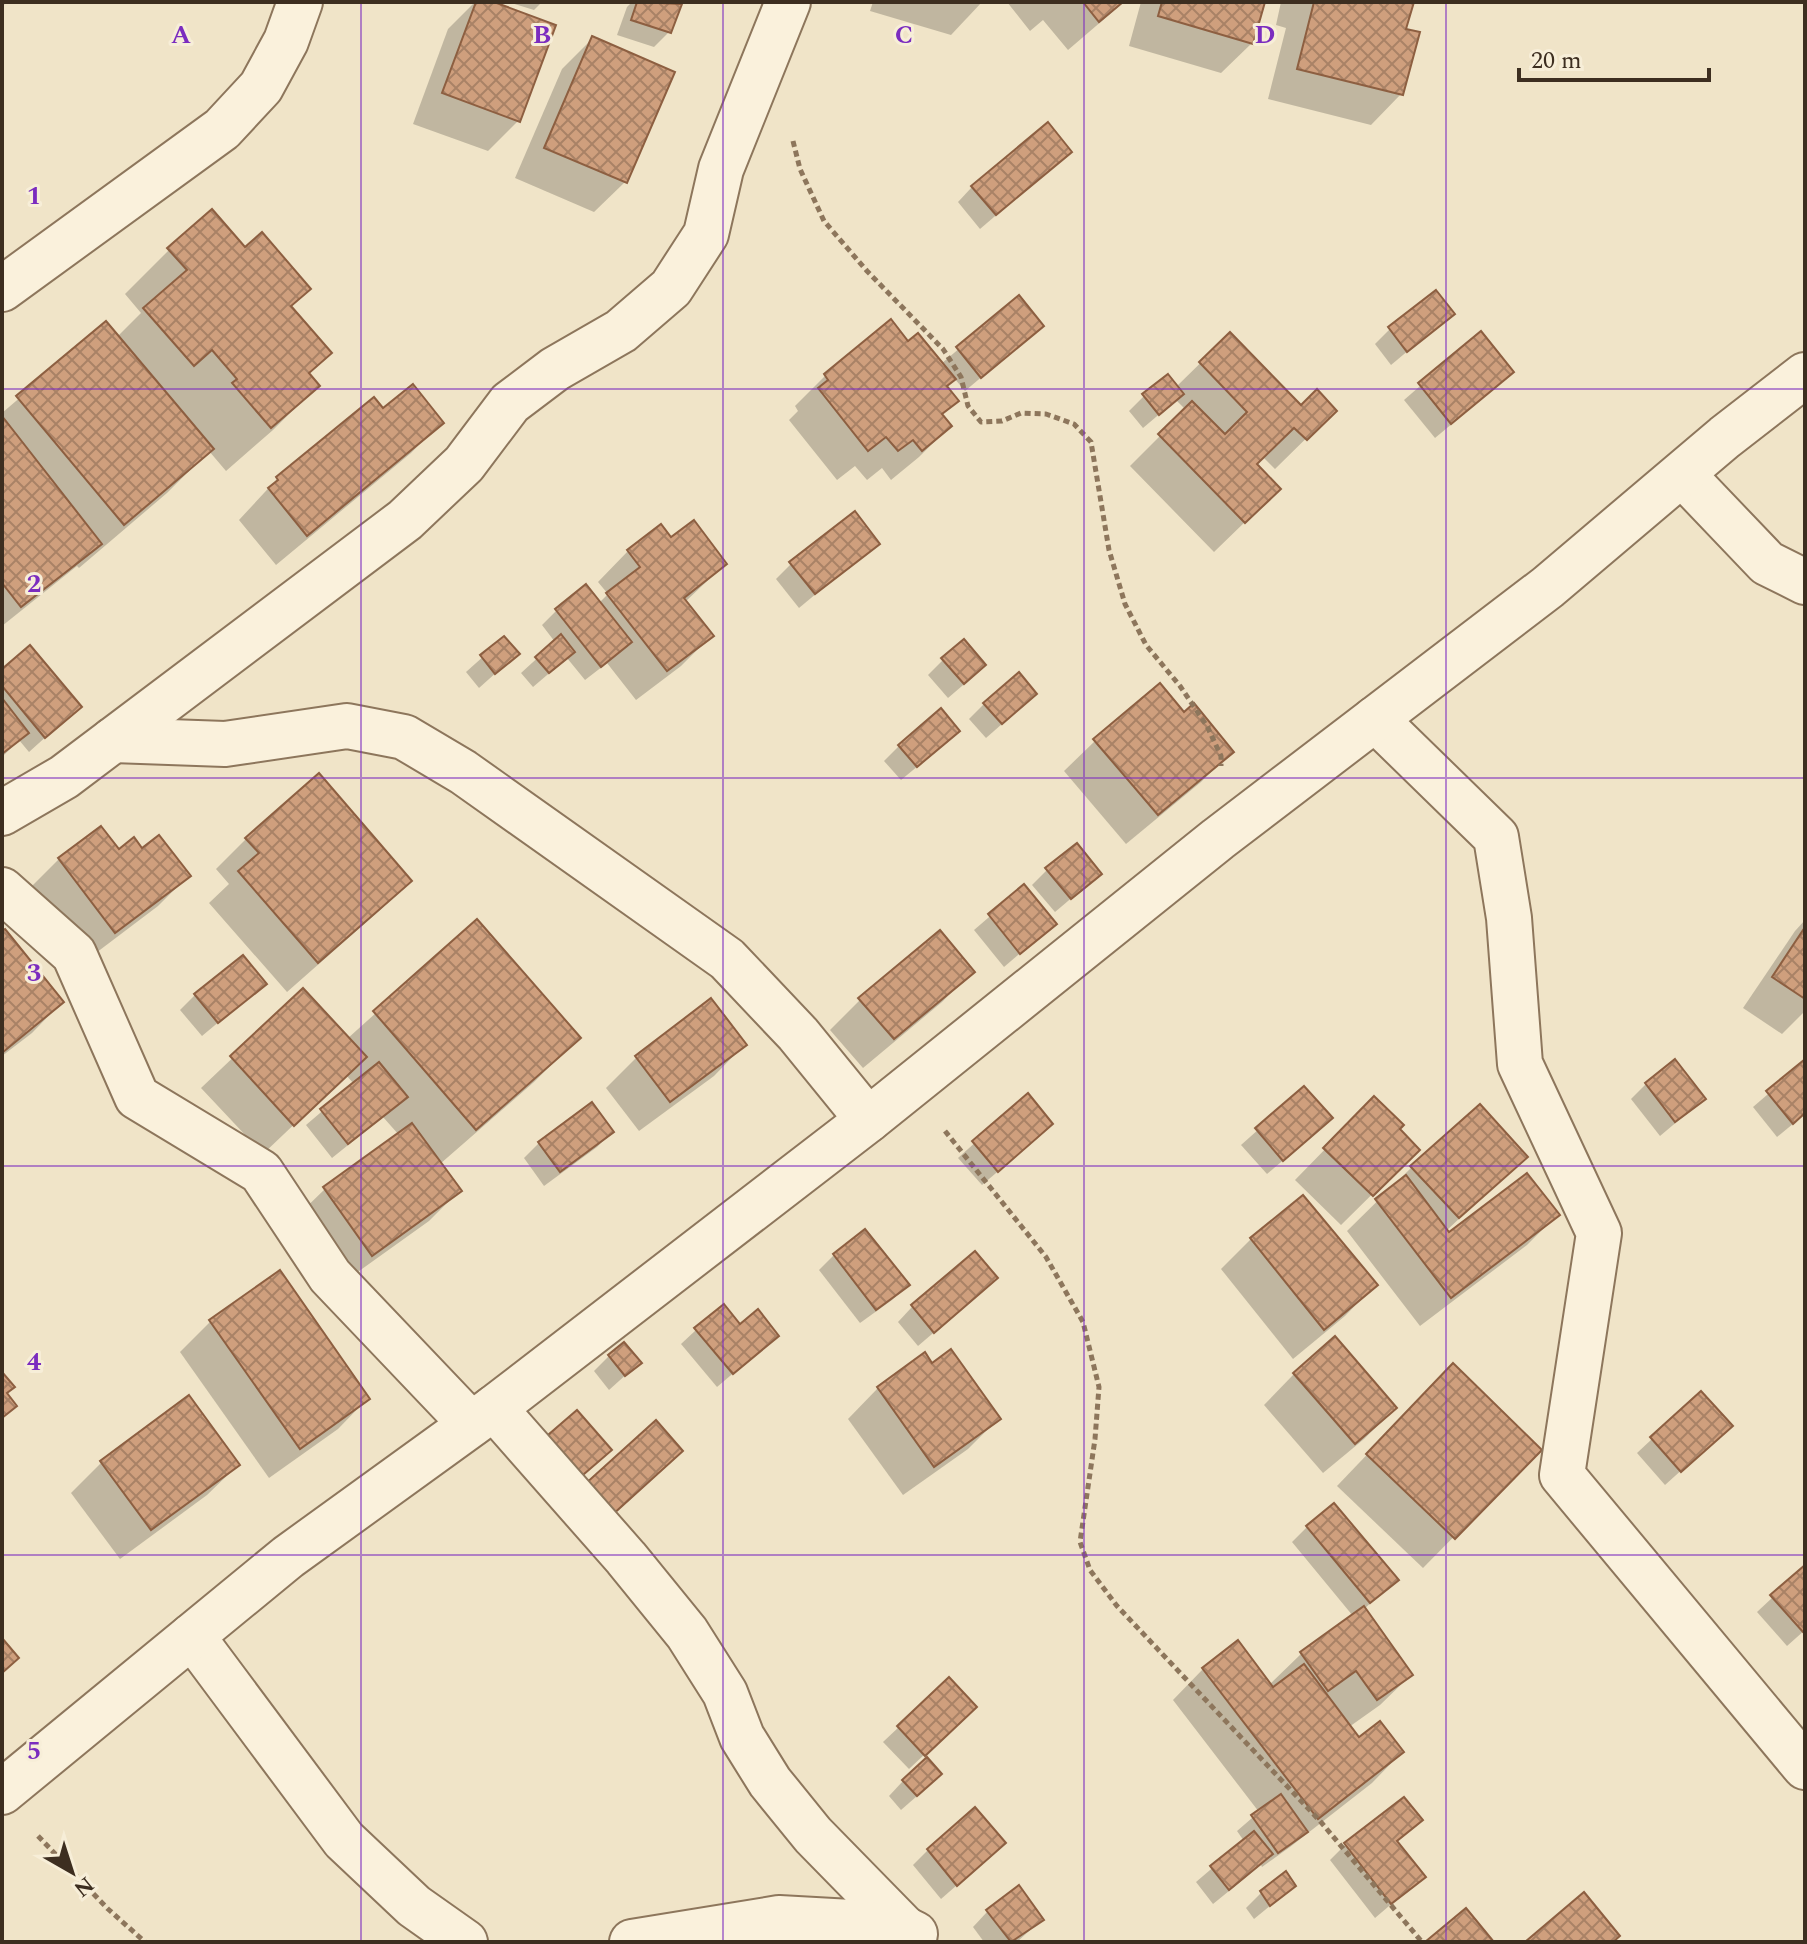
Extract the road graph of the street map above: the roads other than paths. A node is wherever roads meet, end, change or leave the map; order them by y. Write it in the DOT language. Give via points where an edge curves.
graph roads {
  1 [pos="300,2"];
  2 [pos="788,2"];
  3 [pos="2,289"];
  4 [pos="1805,375"];
  5 [pos="1683,475"];
  6 [pos="1805,582"];
  7 [pos="1375,719"];
  8 [pos="113,740"];
  9 [pos="2,813"];
  10 [pos="2,890"];
  11 [pos="868,1120"];
  12 [pos="482,1416"];
  13 [pos="192,1636"];
  14 [pos="1805,1767"];
  15 [pos="2,1792"];
  16 [pos="918,1935"];
  17 [pos="465,1942"];
  18 [pos="632,1942"];
  1 -- 3 [label="street" via="261,87 222,129"];
  2 -- 8 [label="street" via="721,169 706,234 671,288 621,331 555,369 510,403 464,464 405,520"];
  4 -- 5 [label="street"];
  5 -- 6 [label="street" via="1767,563"];
  5 -- 7 [label="street"];
  7 -- 11 [label="street"];
  7 -- 14 [label="street" via="1496,837 1509,918 1520,1064 1599,1233 1562,1475"];
  8 -- 9 [label="street"];
  8 -- 11 [label="street" via="225,744 347,726 404,737 463,772 727,959"];
  10 -- 12 [label="street" via="74,954 137,1097 261,1172 330,1276"];
  11 -- 12 [label="street"];
  12 -- 13 [label="street" via="288,1557"];
  12 -- 16 [label="street" via="626,1558 687,1633 770,1782 813,1835"];
  13 -- 15 [label="street"];
  13 -- 17 [label="street" via="344,1840 414,1906"];
  16 -- 18 [label="street" via="851,1922 779,1918"];
}
